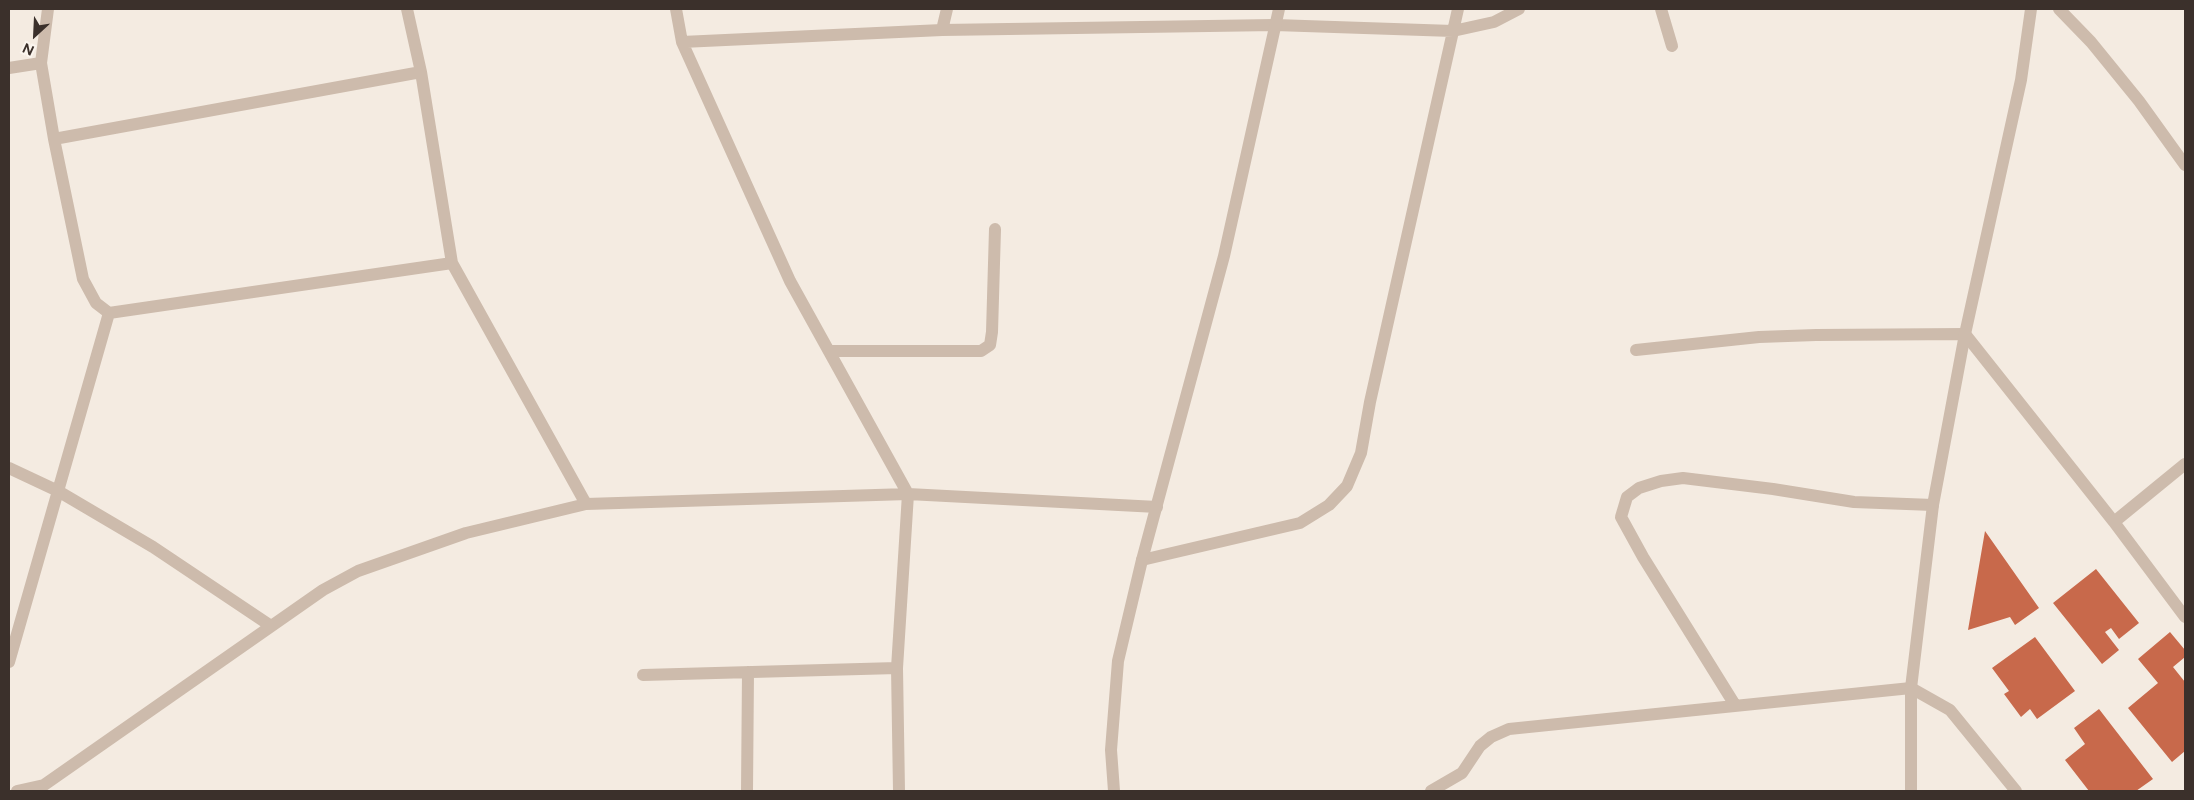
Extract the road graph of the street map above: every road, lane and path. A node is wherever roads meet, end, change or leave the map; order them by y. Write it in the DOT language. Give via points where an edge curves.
graph roads {
  1 [pos="48,9"];
  2 [pos="408,9"];
  3 [pos="676,9"];
  4 [pos="947,9"];
  5 [pos="1279,9"];
  6 [pos="1458,9"];
  7 [pos="1519,9"];
  8 [pos="1661,9"];
  9 [pos="2031,9"];
  10 [pos="2059,9"];
  11 [pos="1276,25"];
  12 [pos="942,30"];
  13 [pos="1453,31"];
  14 [pos="682,42"];
  15 [pos="1672,46"];
  16 [pos="41,62"];
  17 [pos="9,68"];
  18 [pos="421,72"];
  19 [pos="54,139"];
  20 [pos="2185,165"];
  21 [pos="995,229"];
  22 [pos="452,262"];
  23 [pos="109,312"];
  24 [pos="1964,334"];
  25 [pos="1636,350"];
  26 [pos="829,351"];
  27 [pos="2185,464"];
  28 [pos="9,468"];
  29 [pos="58,491"];
  30 [pos="908,494"];
  31 [pos="586,504"];
  32 [pos="1934,505"];
  33 [pos="1157,507"];
  34 [pos="2114,522"];
  35 [pos="1142,560"];
  36 [pos="2185,617"];
  37 [pos="271,626"];
  38 [pos="9,662"];
  39 [pos="897,668"];
  40 [pos="748,672"];
  41 [pos="643,675"];
  42 [pos="1911,688"];
  43 [pos="1735,705"];
  44 [pos="17,791"];
  45 [pos="747,791"];
  46 [pos="899,791"];
  47 [pos="1114,791"];
  48 [pos="1431,791"];
  49 [pos="1911,791"];
  50 [pos="2016,791"];
  1 -- 16 [label="street"];
  2 -- 18 [label="street"];
  3 -- 14 [label="street"];
  4 -- 12 [label="street"];
  5 -- 11 [label="street"];
  6 -- 13 [label="street"];
  7 -- 13 [label="street" via="1494,22"];
  8 -- 15 [label="street"];
  9 -- 24 [label="street" via="2021,80"];
  10 -- 20 [label="street" via="2139,101"];
  11 -- 12 [label="street"];
  11 -- 13 [label="street"];
  11 -- 33 [label="street" via="1224,256"];
  12 -- 14 [label="street"];
  13 -- 35 [label="street" via="1361,454 1347,486 1329,505 1300,523"];
  14 -- 26 [label="street" via="790,281"];
  16 -- 17 [label="street"];
  16 -- 19 [label="street"];
  18 -- 19 [label="street"];
  18 -- 22 [label="street"];
  19 -- 23 [label="street" via="83,280 96,304"];
  21 -- 26 [label="street" via="990,345 981,351"];
  22 -- 23 [label="street"];
  22 -- 31 [label="street"];
  23 -- 29 [label="street"];
  24 -- 25 [label="street" via="1768,337"];
  24 -- 32 [label="street"];
  24 -- 34 [label="street"];
  26 -- 30 [label="street"];
  27 -- 34 [label="street"];
  28 -- 29 [label="street"];
  29 -- 37 [label="street" via="161,552"];
  29 -- 38 [label="street"];
  30 -- 31 [label="street"];
  30 -- 33 [label="street"];
  30 -- 39 [label="street"];
  31 -- 37 [label="street" via="466,533 358,571 323,590"];
  32 -- 42 [label="street"];
  32 -- 43 [label="street" via="1854,502 1683,478 1639,488 1628,497 1621,517"];
  33 -- 35 [label="street"];
  34 -- 36 [label="street"];
  35 -- 47 [label="street" via="1118,661 1111,750"];
  37 -- 44 [label="street" via="44,785"];
  39 -- 40 [label="street"];
  39 -- 46 [label="street"];
  40 -- 41 [label="street"];
  40 -- 45 [label="street"];
  42 -- 43 [label="street"];
  42 -- 49 [label="street"];
  42 -- 50 [label="street" via="1950,710"];
  43 -- 48 [label="street" via="1509,728 1480,746 1462,773"];
}
